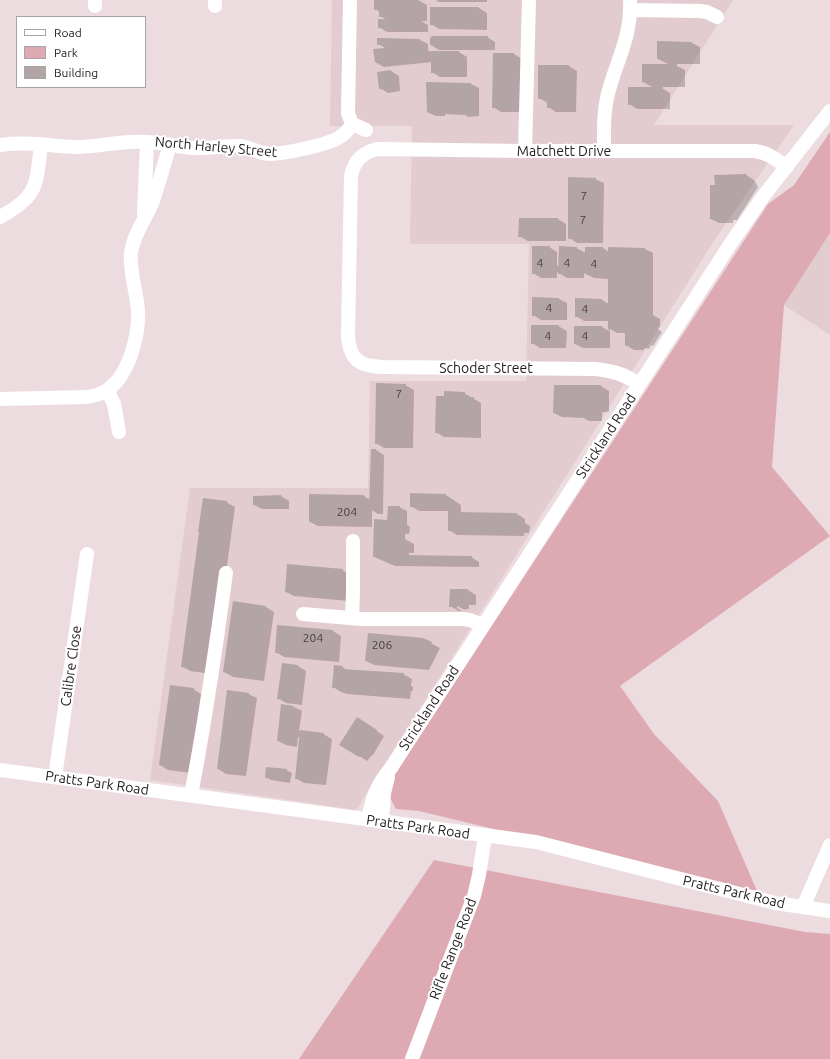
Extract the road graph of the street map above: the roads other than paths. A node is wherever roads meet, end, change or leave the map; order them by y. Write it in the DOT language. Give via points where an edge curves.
graph roads {
  1 [pos="350,0"];
  2 [pos="529,0"];
  3 [pos="630,5"];
  4 [pos="717,17"];
  5 [pos="830,111"];
  6 [pos="352,124"];
  7 [pos="366,130"];
  8 [pos="147,142"];
  9 [pos="41,144"];
  10 [pos="0,145"];
  11 [pos="170,145"];
  12 [pos="525,151"];
  13 [pos="604,151"];
  14 [pos="787,167"];
  15 [pos="351,176"];
  16 [pos="0,217"];
  17 [pos="143,219"];
  18 [pos="639,384"];
  19 [pos="107,390"];
  20 [pos="0,399"];
  21 [pos="119,432"];
  22 [pos="353,542"];
  23 [pos="87,554"];
  24 [pos="226,573"];
  25 [pos="303,614"];
  26 [pos="352,618"];
  27 [pos="483,625"];
  28 [pos="0,770"];
  29 [pos="55,777"];
  30 [pos="191,796"];
  31 [pos="375,821"];
  32 [pos="485,836"];
  33 [pos="830,845"];
  34 [pos="803,907"];
  35 [pos="830,911"];
  36 [pos="412,1059"];
  1 -- 6 [label="street" via="348,113"];
  2 -- 12 [label="street"];
  3 -- 4 [label="street" via="700,11"];
  3 -- 13 [label="street" via="625,45 606,103"];
  5 -- 14 [label="street, Strickland Road"];
  6 -- 7 [label="street"];
  6 -- 11 [label="street, North Harley Street" via="339,138 330,142 282,153 268,154 237,146 196,149"];
  8 -- 9 [label="street, North Harley Street" via="85,147"];
  8 -- 11 [label="street, North Harley Street"];
  8 -- 17 [label="street"];
  9 -- 10 [label="street, North Harley Street"];
  9 -- 16 [label="street" via="36,180 29,196"];
  11 -- 17 [label="street" via="151,205"];
  12 -- 13 [label="street, Matchett Drive"];
  12 -- 15 [label="street, Matchett Drive" via="377,149 367,152 358,159"];
  13 -- 14 [label="street, Matchett Drive" via="755,151 770,155"];
  14 -- 18 [label="street, Strickland Road" via="731,243"];
  15 -- 18 [label="street, Schoder Street" via="348,336 353,357 358,361 368,366 382,367 595,369 626,375"];
  17 -- 19 [label="street" via="131,252 138,312 135,340 126,366"];
  18 -- 27 [label="street, Strickland Road"];
  19 -- 20 [label="street" via="79,398"];
  19 -- 21 [label="street" via="114,404"];
  22 -- 26 [label="street"];
  23 -- 29 [label="street, Calibre Close"];
  24 -- 30 [label="street" via="215,658"];
  25 -- 26 [label="street"];
  26 -- 27 [label="street" via="462,619"];
  27 -- 31 [label="street, Strickland Road" via="390,768"];
  28 -- 29 [label="street, Pratts Park Road"];
  29 -- 30 [label="street, Pratts Park Road"];
  30 -- 31 [label="street, Pratts Park Road"];
  31 -- 32 [label="street, Pratts Park Road"];
  32 -- 34 [label="street, Pratts Park Road" via="536,842 775,903"];
  32 -- 36 [label="street, Rifle Range Road" via="474,896"];
  33 -- 34 [label="street"];
  34 -- 35 [label="street, Pratts Park Road"];
}
